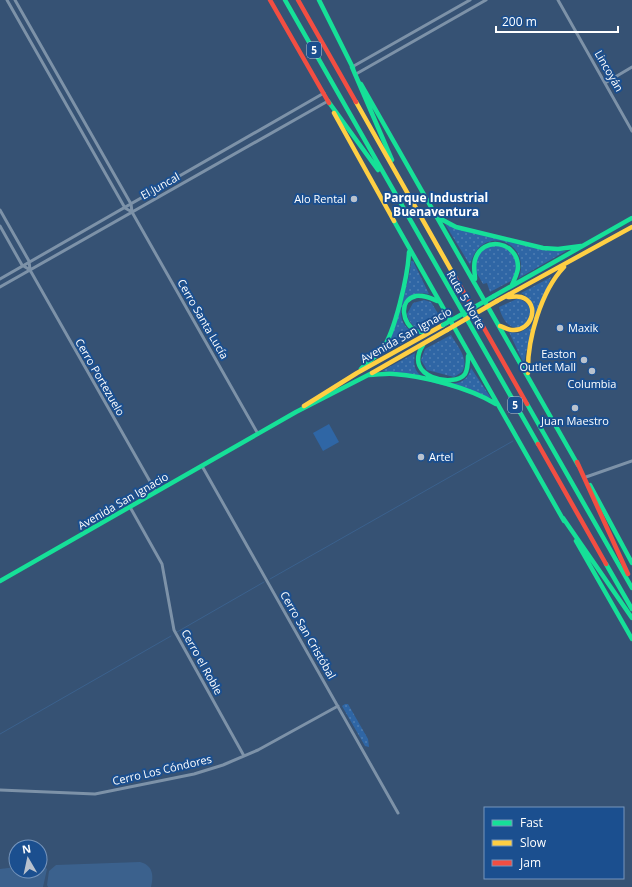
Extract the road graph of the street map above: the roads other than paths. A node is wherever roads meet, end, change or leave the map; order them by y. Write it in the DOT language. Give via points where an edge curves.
graph roads {
  1 [pos="7,0"];
  2 [pos="15,0"];
  3 [pos="270,0"];
  4 [pos="285,0"];
  5 [pos="298,0"];
  6 [pos="319,0"];
  7 [pos="470,0"];
  8 [pos="486,0"];
  9 [pos="558,0"];
  10 [pos="384,49"];
  11 [pos="388,56"];
  12 [pos="352,67"];
  13 [pos="632,68"];
  14 [pos="356,74"];
  15 [pos="605,83"];
  16 [pos="324,93"];
  17 [pos="328,101"];
  18 [pos="632,131"];
  19 [pos="404,186"];
  20 [pos="399,200"];
  21 [pos="131,204"];
  22 [pos="125,208"];
  23 [pos="0,210"];
  24 [pos="132,212"];
  25 [pos="438,217"];
  26 [pos="632,218"];
  27 [pos="0,226"];
  28 [pos="632,227"];
  29 [pos="585,245"];
  30 [pos="409,248"];
  31 [pos="574,251"];
  32 [pos="578,258"];
  33 [pos="29,261"];
  34 [pos="567,265"];
  35 [pos="22,266"];
  36 [pos="30,270"];
  37 [pos="0,279"];
  38 [pos="476,284"];
  39 [pos="512,286"];
  40 [pos="0,287"];
  41 [pos="504,297"];
  42 [pos="438,302"];
  43 [pos="500,326"];
  44 [pos="428,333"];
  45 [pos="425,342"];
  46 [pos="468,354"];
  47 [pos="357,373"];
  48 [pos="367,376"];
  49 [pos="529,377"];
  50 [pos="500,407"];
  51 [pos="296,412"];
  52 [pos="258,434"];
  53 [pos="632,460"];
  54 [pos="577,462"];
  55 [pos="202,466"];
  56 [pos="586,477"];
  57 [pos="156,492"];
  58 [pos="130,507"];
  59 [pos="563,518"];
  60 [pos="632,563"];
  61 [pos="0,581"];
  62 [pos="632,584"];
  63 [pos="632,588"];
  64 [pos="632,609"];
  65 [pos="632,618"];
  66 [pos="632,639"];
  67 [pos="338,706"];
  68 [pos="244,756"];
  69 [pos="0,790"];
  70 [pos="398,814"];
  1 -- 22 [label="street"];
  2 -- 21 [label="street, Cerro Santa Lucía"];
  3 -- 16 [label="main road"];
  4 -- 20 [label="main road, Ruta 5 Norte / 5"];
  5 -- 19 [label="main road, Ruta 5 Norte / 5"];
  6 -- 12 [label="main road"];
  7 -- 10 [label="street"];
  8 -- 11 [label="street"];
  9 -- 15 [label="street, Lincoyán"];
  10 -- 11 [label="street"];
  10 -- 12 [label="street"];
  11 -- 14 [label="street"];
  12 -- 14 [label="main road"];
  12 -- 19 [label="main road"];
  13 -- 15 [label="street"];
  14 -- 25 [label="main road"];
  15 -- 18 [label="street, Lincoyán"];
  16 -- 17 [label="main road"];
  16 -- 21 [label="street, El Juncal"];
  17 -- 20 [label="main road"];
  17 -- 24 [label="street, El Juncal"];
  17 -- 30 [label="main road"];
  19 -- 63 [label="main road, Ruta 5 Norte / 5"];
  20 -- 64 [label="main road, Ruta 5 Norte / 5"];
  21 -- 22 [label="street, El Juncal"];
  21 -- 24 [label="street, Cerro Santa Lucía"];
  22 -- 24 [label="street"];
  22 -- 33 [label="street, El Juncal"];
  23 -- 33 [label="street, Cerro Portezuelo"];
  24 -- 36 [label="street, El Juncal"];
  24 -- 52 [label="street, Cerro Santa Lucía"];
  25 -- 29 [label="main road" via="456,227 543,248 564,249"];
  25 -- 38 [label="main road"];
  26 -- 29 [label="main road, Avenida San Ignacio"];
  27 -- 35 [label="street"];
  28 -- 32 [label="main road, Avenida San Ignacio"];
  29 -- 31 [label="main road, Avenida San Ignacio"];
  30 -- 42 [label="main road"];
  30 -- 47 [label="main road" via="408,271 387,340 378,354"];
  31 -- 32 [label="main road"];
  31 -- 39 [label="main road, Avenida San Ignacio"];
  32 -- 34 [label="main road, Avenida San Ignacio"];
  33 -- 35 [label="street, El Juncal"];
  33 -- 36 [label="street, Cerro Portezuelo"];
  34 -- 41 [label="main road, Avenida San Ignacio"];
  34 -- 49 [label="main road" via="552,281 546,293 528,356"];
  35 -- 36 [label="street"];
  35 -- 37 [label="street, El Juncal"];
  36 -- 40 [label="street, El Juncal"];
  36 -- 57 [label="street, Cerro Portezuelo"];
  38 -- 39 [label="main road" via="473,267 476,254 485,245 497,243 510,247 519,260 518,272"];
  38 -- 43 [label="main road"];
  39 -- 44 [label="main road, Avenida San Ignacio, bridge"];
  41 -- 43 [label="main road" via="518,296 526,299 532,307 533,316 528,325 520,330"];
  41 -- 45 [label="main road, Avenida San Ignacio, bridge"];
  42 -- 44 [label="main road" via="428,296 419,295 409,300 404,308 404,319 408,326 419,332"];
  42 -- 46 [label="main road"];
  43 -- 49 [label="main road"];
  44 -- 47 [label="main road, Avenida San Ignacio"];
  45 -- 46 [label="main road" via="417,356 419,368 426,375 442,380 453,381 462,377 467,370"];
  45 -- 48 [label="main road, Avenida San Ignacio"];
  46 -- 50 [label="main road"];
  47 -- 51 [label="main road, Avenida San Ignacio"];
  48 -- 50 [label="main road" via="403,375 484,397"];
  48 -- 51 [label="main road, Avenida San Ignacio"];
  49 -- 54 [label="main road"];
  50 -- 59 [label="main road"];
  51 -- 52 [label="main road, Avenida San Ignacio"];
  52 -- 55 [label="main road, Avenida San Ignacio"];
  53 -- 56 [label="street"];
  54 -- 56 [label="main road"];
  54 -- 62 [label="main road"];
  55 -- 57 [label="main road, Avenida San Ignacio"];
  55 -- 67 [label="street, Cerro San Cristóbal"];
  56 -- 60 [label="main road"];
  57 -- 58 [label="main road, Avenida San Ignacio"];
  58 -- 61 [label="main road, Avenida San Ignacio"];
  58 -- 68 [label="street, Cerro el Roble" via="162,564 175,634"];
  59 -- 65 [label="main road"];
  59 -- 66 [label="main road"];
  67 -- 68 [label="street, Cerro Los Cóndores"];
  67 -- 70 [label="street, Cerro San Cristóbal"];
  68 -- 69 [label="street, Cerro Los Cóndores" via="201,772 100,794"];
}
